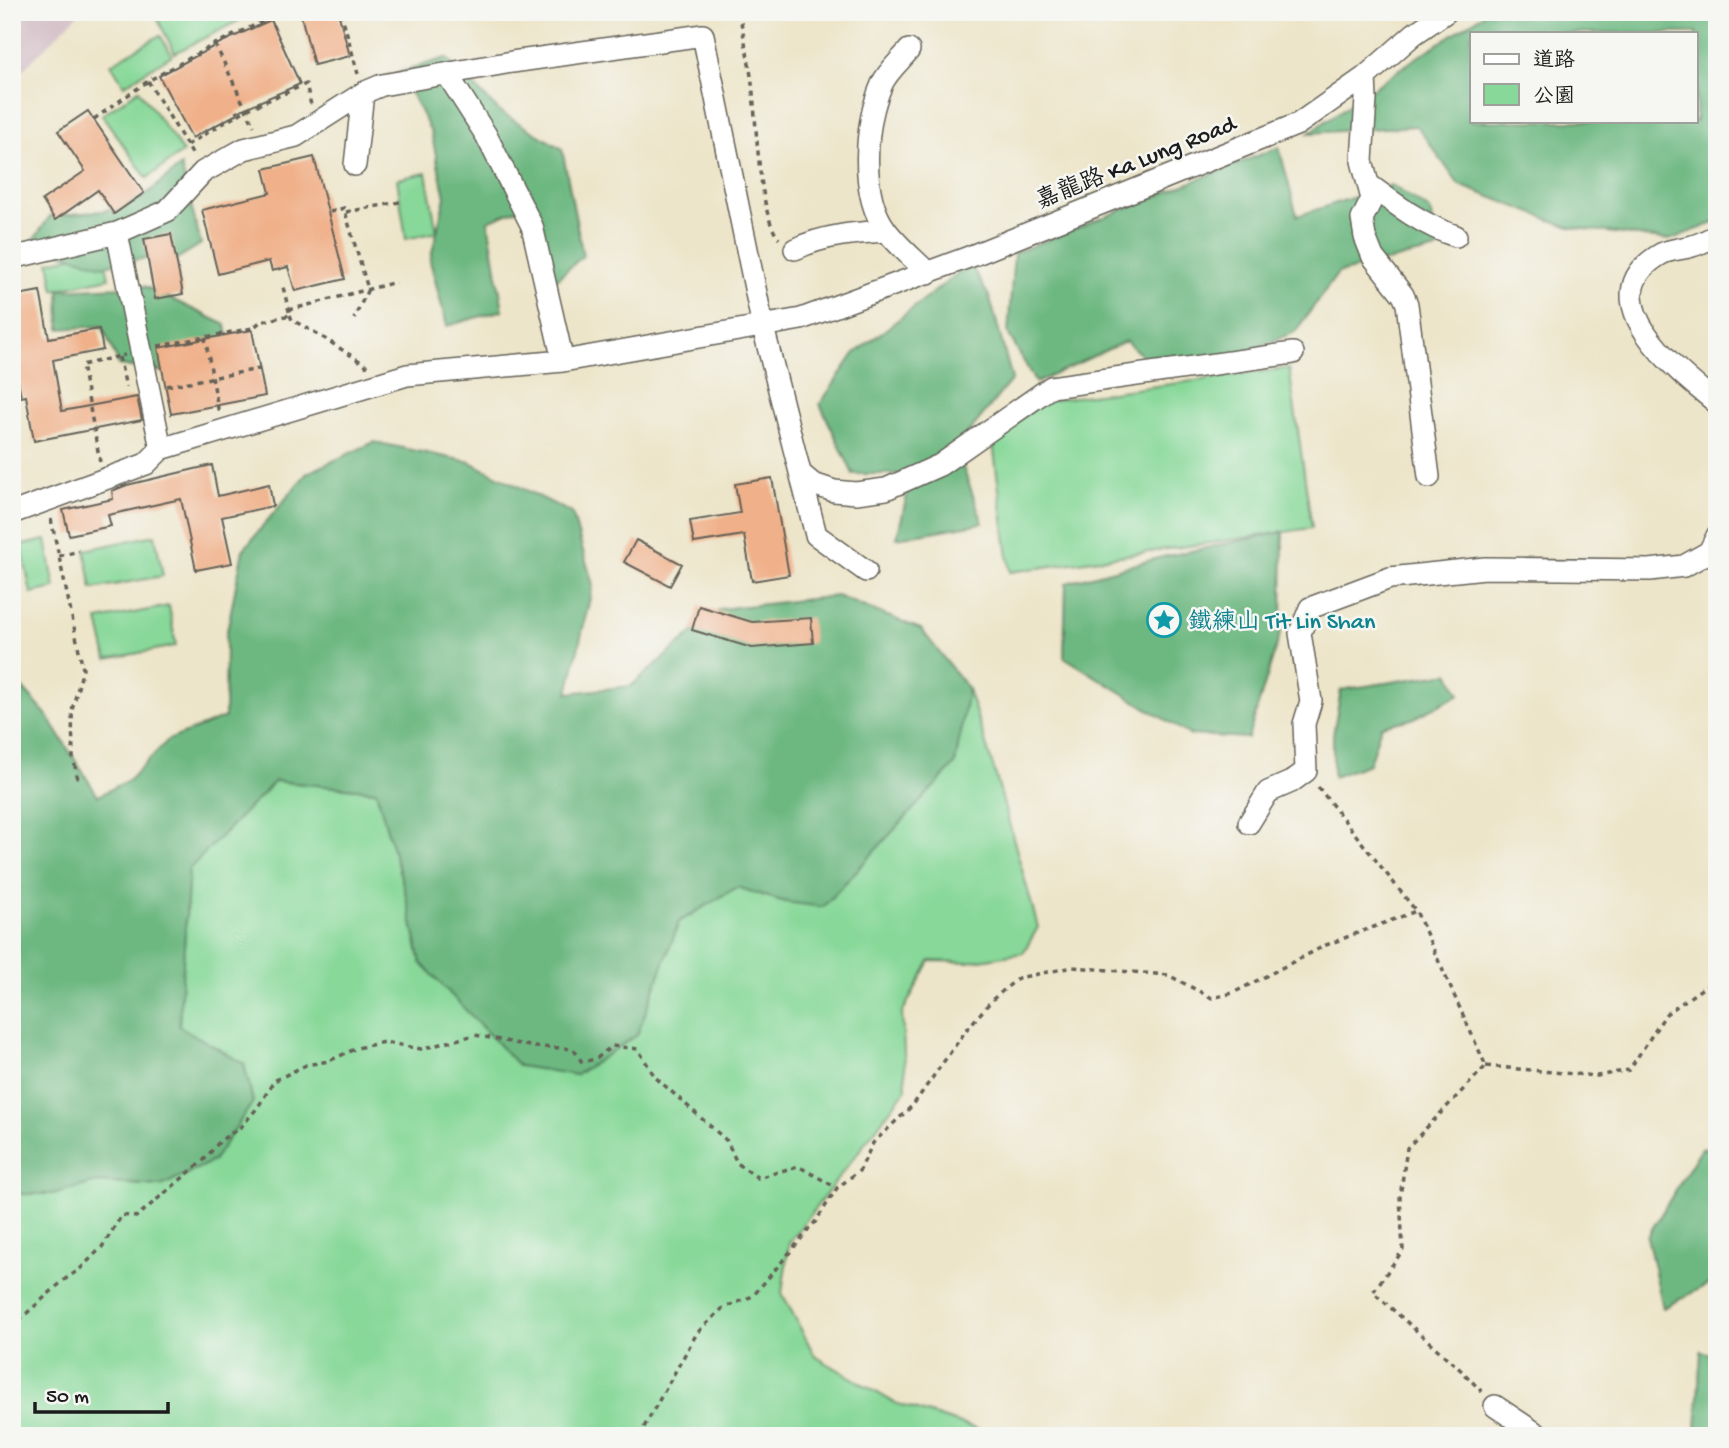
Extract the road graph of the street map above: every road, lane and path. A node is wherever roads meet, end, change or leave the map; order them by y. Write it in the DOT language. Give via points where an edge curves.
graph roads {
  1 [pos="283,12"];
  2 [pos="341,12"];
  3 [pos="739,12"];
  4 [pos="1446,12"];
  5 [pos="215,44"];
  6 [pos="909,50"];
  7 [pos="447,74"];
  8 [pos="1365,77"];
  9 [pos="148,81"];
  10 [pos="363,93"];
  11 [pos="246,110"];
  12 [pos="94,119"];
  13 [pos="316,123"];
  14 [pos="263,144"];
  15 [pos="187,145"];
  16 [pos="195,158"];
  17 [pos="355,165"];
  18 [pos="1368,184"];
  19 [pos="400,202"];
  20 [pos="330,212"];
  21 [pos="346,212"];
  22 [pos="886,230"];
  23 [pos="117,233"];
  24 [pos="1717,235"];
  25 [pos="1456,236"];
  26 [pos="795,249"];
  27 [pos="12,258"];
  28 [pos="928,273"];
  29 [pos="396,282"];
  30 [pos="283,286"];
  31 [pos="368,289"];
  32 [pos="290,312"];
  33 [pos="354,319"];
  34 [pos="763,327"];
  35 [pos="205,337"];
  36 [pos="140,347"];
  37 [pos="1293,353"];
  38 [pos="119,357"];
  39 [pos="563,362"];
  40 [pos="259,369"];
  41 [pos="212,378"];
  42 [pos="371,385"];
  43 [pos="126,387"];
  44 [pos="148,388"];
  45 [pos="1717,403"];
  46 [pos="223,430"];
  47 [pos="161,449"];
  48 [pos="801,474"];
  49 [pos="1429,477"];
  50 [pos="104,479"];
  51 [pos="47,500"];
  52 [pos="12,513"];
  53 [pos="1717,536"];
  54 [pos="79,551"];
  55 [pos="59,556"];
  56 [pos="866,571"];
  57 [pos="1306,771"];
  58 [pos="78,779"];
  59 [pos="1249,823"];
  60 [pos="1416,911"];
  61 [pos="1717,978"];
  62 [pos="1486,1066"];
  63 [pos="837,1188"];
  64 [pos="12,1339"];
  65 [pos="1495,1406"];
  66 [pos="639,1436"];
  67 [pos="1540,1436"];
  1 -- 5 [label="path"];
  2 -- 10 [label="path"];
  3 -- 26 [label="path" via="766,208 772,231"];
  4 -- 8 [label="street, 嘉龍路 Ka Lung Road"];
  5 -- 9 [label="path"];
  5 -- 11 [label="path"];
  6 -- 22 [label="street" via="883,82 870,125 868,171 876,213"];
  7 -- 10 [label="street" via="382,85"];
  7 -- 34 [label="street" via="703,35"];
  7 -- 39 [label="street" via="486,135 532,226"];
  8 -- 18 [label="street" via="1362,161"];
  8 -- 28 [label="street, 嘉龍路 Ka Lung Road" via="1298,124"];
  9 -- 12 [label="path"];
  9 -- 15 [label="path"];
  10 -- 13 [label="street"];
  10 -- 17 [label="street"];
  11 -- 13 [label="path" via="306,84"];
  11 -- 14 [label="path"];
  11 -- 15 [label="path"];
  13 -- 14 [label="street" via="296,136"];
  14 -- 23 [label="street" via="244,149 203,172 167,211"];
  15 -- 16 [label="path"];
  18 -- 25 [label="street" via="1402,209"];
  18 -- 49 [label="street" via="1372,199 1362,219 1364,237 1407,304"];
  19 -- 21 [label="path"];
  20 -- 21 [label="path" via="344,208"];
  21 -- 31 [label="path"];
  22 -- 26 [label="street" via="844,233"];
  22 -- 28 [label="street"];
  23 -- 27 [label="street"];
  23 -- 36 [label="street"];
  24 -- 45 [label="street" via="1696,246 1663,253 1642,269 1633,289 1633,308 1657,350"];
  28 -- 34 [label="street, 嘉龍路 Ka Lung Road"];
  29 -- 31 [label="path"];
  30 -- 32 [label="path"];
  31 -- 32 [label="path"];
  31 -- 33 [label="path"];
  32 -- 35 [label="path" via="260,321 253,328"];
  32 -- 42 [label="path" via="292,320 366,365"];
  34 -- 39 [label="street, 嘉龍路 Ka Lung Road"];
  34 -- 48 [label="street"];
  35 -- 36 [label="path"];
  35 -- 41 [label="path"];
  36 -- 38 [label="path"];
  36 -- 44 [label="street"];
  37 -- 48 [label="street" via="1051,387 940,465 886,489 834,491"];
  38 -- 43 [label="path"];
  38 -- 50 [label="path" via="82,365"];
  39 -- 42 [label="street, 嘉龍路 Ka Lung Road" via="407,374"];
  40 -- 41 [label="path"];
  41 -- 44 [label="path"];
  41 -- 46 [label="path"];
  42 -- 46 [label="street, 嘉龍路 Ka Lung Road"];
  44 -- 47 [label="street"];
  46 -- 47 [label="street, 嘉龍路 Ka Lung Road"];
  47 -- 50 [label="street, 嘉龍路 Ka Lung Road" via="146,464"];
  48 -- 56 [label="street" via="816,535"];
  50 -- 51 [label="street, 嘉龍路 Ka Lung Road"];
  51 -- 52 [label="street, 嘉龍路 Ka Lung Road"];
  51 -- 55 [label="path"];
  53 -- 57 [label="street" via="1709,552 1684,566 1650,570 1485,568 1390,578 1310,608 1300,633 1311,701 1304,724"];
  54 -- 55 [label="path"];
  55 -- 58 [label="path" via="83,669 72,710"];
  57 -- 59 [label="street" via="1268,792"];
  57 -- 60 [label="path"];
  60 -- 62 [label="path"];
  60 -- 63 [label="path" via="1326,945 1233,993 1212,998 1168,975 1073,967 1018,978 992,1000 913,1105 873,1143 860,1170"];
  61 -- 62 [label="path" via="1666,1014 1629,1070 1597,1076"];
  62 -- 65 [label="path" via="1407,1148 1400,1197 1403,1250 1373,1292"];
  63 -- 64 [label="path" via="798,1166 758,1178 737,1163 727,1141 655,1077 638,1049 612,1046 596,1059 582,1062 574,1050 475,1035 421,1049 384,1042 306,1065 274,1081 242,1126 220,1140 204,1160 136,1217 122,1215 102,1247 18,1321"];
  63 -- 66 [label="path" via="816,1221 753,1296 723,1308 696,1334"];
  65 -- 67 [label="street"];
}
